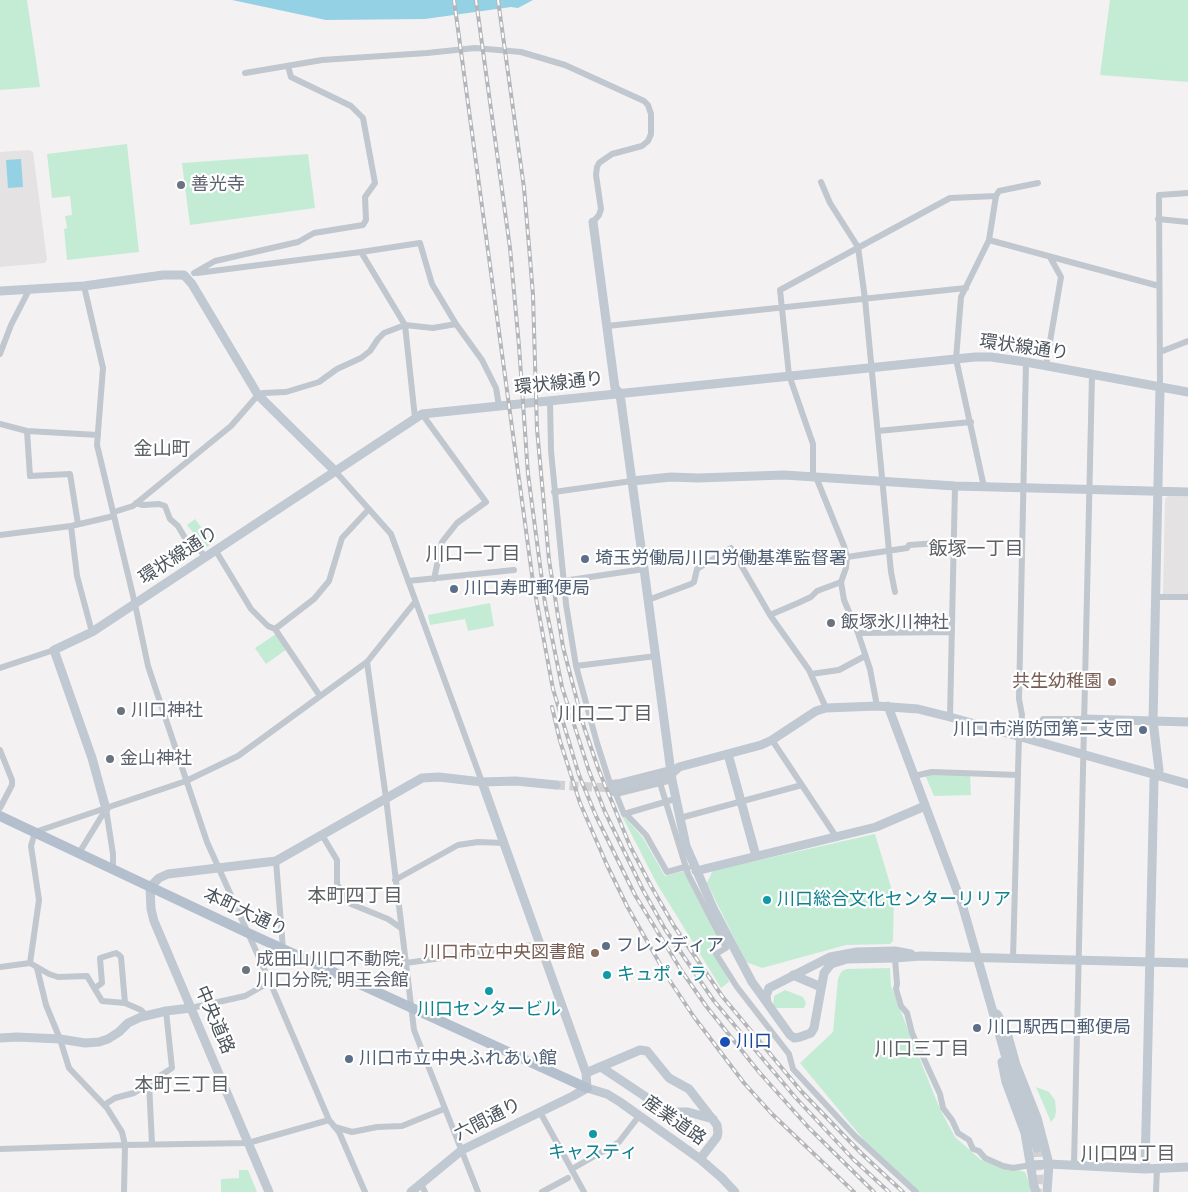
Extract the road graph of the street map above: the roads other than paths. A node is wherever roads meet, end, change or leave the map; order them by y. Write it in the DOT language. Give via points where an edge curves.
graph roads {
  1 [pos="288,66"];
  2 [pos="245,73"];
  3 [pos="821,182"];
  4 [pos="1038,183"];
  5 [pos="1188,193"];
  6 [pos="996,196"];
  7 [pos="1158,219"];
  8 [pos="593,222"];
  9 [pos="1188,222"];
  10 [pos="989,240"];
  11 [pos="858,247"];
  12 [pos="362,252"];
  13 [pos="1050,257"];
  14 [pos="194,273"];
  15 [pos="184,275"];
  16 [pos="84,286"];
  17 [pos="1159,286"];
  18 [pos="966,288"];
  19 [pos="28,290"];
  20 [pos="0,291"];
  21 [pos="865,299"];
  22 [pos="781,308"];
  23 [pos="456,324"];
  24 [pos="405,325"];
  25 [pos="607,326"];
  26 [pos="1188,341"];
  27 [pos="1160,352"];
  28 [pos="0,353"];
  29 [pos="956,358"];
  30 [pos="1026,362"];
  31 [pos="1046,365"];
  32 [pos="871,367"];
  33 [pos="1092,375"];
  34 [pos="789,376"];
  35 [pos="1160,388"];
  36 [pos="1188,392"];
  37 [pos="620,394"];
  38 [pos="258,395"];
  39 [pos="550,402"];
  40 [pos="500,406"];
  41 [pos="419,416"];
  42 [pos="970,422"];
  43 [pos="0,424"];
  44 [pos="878,431"];
  45 [pos="27,432"];
  46 [pos="98,435"];
  47 [pos="335,471"];
  48 [pos="815,477"];
  49 [pos="632,481"];
  50 [pos="883,482"];
  51 [pos="955,486"];
  52 [pos="984,487"];
  53 [pos="1024,488"];
  54 [pos="1090,489"];
  55 [pos="554,492"];
  56 [pos="1158,492"];
  57 [pos="1188,492"];
  58 [pos="136,503"];
  59 [pos="368,509"];
  60 [pos="114,514"];
  61 [pos="74,525"];
  62 [pos="0,535"];
  63 [pos="954,542"];
  64 [pos="890,549"];
  65 [pos="216,551"];
  66 [pos="847,557"];
  67 [pos="206,558"];
  68 [pos="644,569"];
  69 [pos="514,570"];
  70 [pos="434,579"];
  71 [pos="563,581"];
  72 [pos="408,582"];
  73 [pos="841,582"];
  74 [pos="896,592"];
  75 [pos="1155,597"];
  76 [pos="1188,597"];
  77 [pos="648,600"];
  78 [pos="416,602"];
  79 [pos="135,604"];
  80 [pos="770,615"];
  81 [pos="276,629"];
  82 [pos="92,632"];
  83 [pos="952,632"];
  84 [pos="858,633"];
  85 [pos="54,650"];
  86 [pos="656,656"];
  87 [pos="865,656"];
  88 [pos="367,662"];
  89 [pos="576,666"];
  90 [pos="0,668"];
  91 [pos="810,674"];
  92 [pos="320,696"];
  93 [pos="877,706"];
  94 [pos="888,706"];
  95 [pos="826,708"];
  96 [pos="950,717"];
  97 [pos="1084,719"];
  98 [pos="1153,721"];
  99 [pos="1188,722"];
  100 [pos="1019,736"];
  101 [pos="1031,739"];
  102 [pos="772,740"];
  103 [pos="0,750"];
  104 [pos="728,754"];
  105 [pos="1084,754"];
  106 [pos="671,774"];
  107 [pos="1018,775"];
  108 [pos="1156,775"];
  109 [pos="914,776"];
  110 [pos="186,781"];
  111 [pos="482,782"];
  112 [pos="660,783"];
  113 [pos="1188,784"];
  114 [pos="556,785"];
  115 [pos="802,786"];
  116 [pos="613,788"];
  117 [pos="386,798"];
  118 [pos="675,799"];
  119 [pos="665,801"];
  120 [pos="741,802"];
  121 [pos="925,806"];
  122 [pos="0,808"];
  123 [pos="106,809"];
  124 [pos="626,814"];
  125 [pos="0,816"];
  126 [pos="680,818"];
  127 [pos="35,832"];
  128 [pos="322,835"];
  129 [pos="837,838"];
  130 [pos="504,843"];
  131 [pos="79,853"];
  132 [pos="756,856"];
  133 [pos="276,861"];
  134 [pos="685,867"];
  135 [pos="113,868"];
  136 [pos="217,868"];
  137 [pos="696,871"];
  138 [pos="395,880"];
  139 [pos="150,886"];
  140 [pos="401,928"];
  141 [pos="248,933"];
  142 [pos="540,944"];
  143 [pos="284,949"];
  144 [pos="921,956"];
  145 [pos="978,957"];
  146 [pos="895,958"];
  147 [pos="1013,959"];
  148 [pos="741,960"];
  149 [pos="1079,960"];
  150 [pos="1150,962"];
  151 [pos="30,963"];
  152 [pos="406,963"];
  153 [pos="1188,963"];
  154 [pos="0,967"];
  155 [pos="37,968"];
  156 [pos="793,975"];
  157 [pos="270,982"];
  158 [pos="821,987"];
  159 [pos="95,988"];
  160 [pos="769,988"];
  161 [pos="124,1003"];
  162 [pos="767,1003"];
  163 [pos="992,1006"];
  164 [pos="191,1008"];
  165 [pos="411,1008"];
  166 [pos="166,1011"];
  167 [pos="146,1015"];
  168 [pos="0,1038"];
  169 [pos="60,1039"];
  170 [pos="601,1067"];
  171 [pos="586,1073"];
  172 [pos="149,1083"];
  173 [pos="587,1088"];
  174 [pos="104,1105"];
  175 [pos="444,1109"];
  176 [pos="540,1112"];
  177 [pos="639,1116"];
  178 [pos="713,1119"];
  179 [pos="329,1120"];
  180 [pos="335,1126"];
  181 [pos="248,1143"];
  182 [pos="152,1144"];
  183 [pos="125,1145"];
  184 [pos="1037,1148"];
  185 [pos="0,1149"];
  186 [pos="462,1150"];
  187 [pos="700,1159"];
  188 [pos="1049,1164"];
  189 [pos="1031,1165"];
  190 [pos="1074,1165"];
  191 [pos="1188,1167"];
  192 [pos="1157,1168"];
  193 [pos="572,1169"];
  194 [pos="1145,1169"];
  195 [pos="568,1178"];
  196 [pos="423,1188"];
  197 [pos="124,1192"];
  198 [pos="269,1192"];
  199 [pos="365,1192"];
  200 [pos="411,1192"];
  201 [pos="478,1192"];
  202 [pos="542,1192"];
  203 [pos="584,1192"];
  204 [pos="735,1192"];
  205 [pos="916,1192"];
  206 [pos="1036,1192"];
  207 [pos="1047,1192"];
  208 [pos="1156,1192"];
  1 -- 2 [label="street"];
  1 -- 8 [label="street" via="322,60 475,48 509,50 565,65 644,101 651,114 650,138 642,146 612,154 599,163 596,175 601,209"];
  1 -- 14 [label="street" via="292,77 351,106 362,118 375,183 365,197 366,220 363,224 319,232 298,242 215,261"];
  3 -- 11 [label="street" via="830,203"];
  4 -- 6 [label="street" via="999,191"];
  5 -- 7 [label="street" via="1159,195"];
  6 -- 10 [label="street"];
  6 -- 11 [label="street" via="950,198"];
  7 -- 9 [label="street"];
  7 -- 17 [label="street"];
  8 -- 25 [label="street"];
  10 -- 13 [label="street"];
  10 -- 18 [label="street"];
  11 -- 21 [label="street"];
  11 -- 22 [label="street" via="780,290"];
  12 -- 14 [label="street"];
  12 -- 23 [label="street" via="420,243 432,284"];
  12 -- 24 [label="street"];
  13 -- 17 [label="street"];
  13 -- 31 [label="street" via="1060,277"];
  14 -- 15 [label="street"];
  15 -- 16 [label="street" via="163,274"];
  15 -- 38 [label="street"];
  16 -- 19 [label="street"];
  16 -- 46 [label="street" via="103,368"];
  17 -- 27 [label="street"];
  18 -- 21 [label="street"];
  18 -- 29 [label="street" via="961,297"];
  19 -- 20 [label="street"];
  19 -- 28 [label="street"];
  21 -- 22 [label="street"];
  21 -- 32 [label="street"];
  22 -- 25 [label="street"];
  22 -- 34 [label="street"];
  23 -- 24 [label="street" via="433,328"];
  23 -- 40 [label="street" via="482,360 496,388"];
  24 -- 38 [label="street" via="384,333 361,358 319,382 286,392"];
  24 -- 41 [label="street"];
  25 -- 37 [label="street" via="615,388"];
  26 -- 27 [label="street"];
  27 -- 35 [label="street"];
  29 -- 30 [label="street, 環状線通り" via="991,357"];
  29 -- 32 [label="street, 環状線通り"];
  29 -- 42 [label="street"];
  30 -- 31 [label="street, 環状線通り"];
  30 -- 53 [label="street"];
  31 -- 33 [label="street, 環状線通り"];
  32 -- 34 [label="street, 環状線通り"];
  32 -- 44 [label="street"];
  33 -- 35 [label="street, 環状線通り"];
  33 -- 54 [label="street"];
  34 -- 37 [label="street, 環状線通り"];
  34 -- 48 [label="street" via="813,444"];
  35 -- 36 [label="street, 環状線通り"];
  35 -- 56 [label="street"];
  37 -- 39 [label="street, 環状線通り"];
  37 -- 49 [label="street"];
  38 -- 47 [label="street"];
  38 -- 58 [label="street" via="231,426"];
  39 -- 40 [label="street, 環状線通り"];
  39 -- 55 [label="street"];
  40 -- 41 [label="street, 環状線通り"];
  41 -- 47 [label="street, 環状線通り"];
  41 -- 70 [label="street" via="486,502 457,523 442,542"];
  42 -- 44 [label="street"];
  42 -- 52 [label="street"];
  43 -- 45 [label="street"];
  44 -- 50 [label="street"];
  45 -- 46 [label="street"];
  45 -- 61 [label="street" via="30,476 70,474"];
  46 -- 60 [label="street" via="97,445"];
  47 -- 59 [label="street"];
  47 -- 65 [label="street, 環状線通り"];
  48 -- 49 [label="street" via="671,477"];
  48 -- 50 [label="street"];
  48 -- 66 [label="street"];
  49 -- 55 [label="street"];
  49 -- 68 [label="street"];
  50 -- 51 [label="street"];
  50 -- 64 [label="street"];
  51 -- 52 [label="street"];
  51 -- 63 [label="street"];
  52 -- 53 [label="street"];
  53 -- 54 [label="street"];
  53 -- 100 [label="street" via="1019,698 1022,715"];
  54 -- 56 [label="street"];
  54 -- 97 [label="street"];
  55 -- 71 [label="street"];
  56 -- 57 [label="street"];
  56 -- 75 [label="street"];
  58 -- 60 [label="street"];
  58 -- 67 [label="street" via="165,506 170,519"];
  59 -- 72 [label="street" via="391,534"];
  59 -- 81 [label="street" via="342,538 329,581 314,599"];
  60 -- 61 [label="street"];
  60 -- 79 [label="street"];
  61 -- 62 [label="street"];
  61 -- 82 [label="street" via="79,585"];
  63 -- 64 [label="street"];
  63 -- 83 [label="street"];
  64 -- 66 [label="street"];
  64 -- 74 [label="street"];
  65 -- 67 [label="street, 環状線通り"];
  65 -- 81 [label="street" via="251,609 268,626"];
  66 -- 73 [label="street"];
  67 -- 79 [label="street, 環状線通り"];
  68 -- 71 [label="street"];
  68 -- 77 [label="street"];
  69 -- 70 [label="street"];
  70 -- 72 [label="street"];
  71 -- 89 [label="street"];
  72 -- 78 [label="street"];
  73 -- 80 [label="street"];
  73 -- 84 [label="street" via="844,600"];
  75 -- 76 [label="street"];
  75 -- 98 [label="street"];
  77 -- 80 [label="street" via="691,584 697,569 731,548"];
  77 -- 86 [label="street"];
  78 -- 88 [label="street"];
  78 -- 111 [label="street"];
  79 -- 82 [label="street, 環状線通り"];
  79 -- 110 [label="street" via="148,666"];
  80 -- 91 [label="street"];
  81 -- 92 [label="street"];
  82 -- 85 [label="street, 環状線通り"];
  83 -- 84 [label="street"];
  83 -- 96 [label="street"];
  84 -- 87 [label="street"];
  85 -- 90 [label="street, 環状線通り"];
  85 -- 123 [label="street" via="92,758"];
  86 -- 89 [label="street"];
  86 -- 106 [label="street"];
  87 -- 91 [label="street" via="839,670"];
  87 -- 93 [label="street"];
  88 -- 92 [label="street"];
  88 -- 117 [label="street"];
  89 -- 116 [label="street"];
  91 -- 95 [label="street"];
  92 -- 110 [label="street" via="238,756"];
  93 -- 94 [label="street"];
  93 -- 95 [label="street"];
  94 -- 96 [label="street"];
  94 -- 109 [label="street"];
  95 -- 102 [label="street"];
  96 -- 100 [label="street"];
  97 -- 98 [label="street"];
  97 -- 101 [label="street" via="1043,719"];
  97 -- 105 [label="street"];
  98 -- 99 [label="street"];
  98 -- 108 [label="street" via="1159,770"];
  100 -- 101 [label="street"];
  100 -- 107 [label="street"];
  101 -- 105 [label="street"];
  102 -- 104 [label="street"];
  102 -- 115 [label="street"];
  103 -- 122 [label="street" via="12,780"];
  104 -- 106 [label="street" via="679,768"];
  104 -- 120 [label="street"];
  105 -- 108 [label="street"];
  105 -- 149 [label="street"];
  106 -- 112 [label="street"];
  106 -- 116 [label="street"];
  106 -- 118 [label="street"];
  107 -- 109 [label="street" via="932,772"];
  107 -- 147 [label="street"];
  108 -- 113 [label="street"];
  108 -- 150 [label="street"];
  109 -- 121 [label="street"];
  110 -- 123 [label="street"];
  110 -- 136 [label="street"];
  111 -- 114 [label="street"];
  111 -- 117 [label="street" via="422,778"];
  111 -- 130 [label="street"];
  112 -- 116 [label="street"];
  112 -- 119 [label="street"];
  115 -- 120 [label="street"];
  115 -- 129 [label="street"];
  116 -- 124 [label="street"];
  117 -- 128 [label="street"];
  117 -- 138 [label="street"];
  118 -- 119 [label="street"];
  118 -- 126 [label="street"];
  119 -- 124 [label="street"];
  119 -- 134 [label="street"];
  120 -- 126 [label="street"];
  120 -- 132 [label="street"];
  121 -- 129 [label="street" via="876,827"];
  121 -- 145 [label="street"];
  123 -- 127 [label="street"];
  123 -- 131 [label="street"];
  123 -- 135 [label="street"];
  124 -- 134 [label="street" via="646,835 668,872"];
  125 -- 127 [label="main road, 本町大通り"];
  126 -- 137 [label="street"];
  127 -- 131 [label="main road, 本町大通り"];
  127 -- 151 [label="street" via="31,846 39,900"];
  128 -- 133 [label="street"];
  128 -- 140 [label="street" via="337,860 337,884 345,898"];
  129 -- 132 [label="street"];
  130 -- 138 [label="street" via="458,845"];
  130 -- 142 [label="street"];
  131 -- 135 [label="main road, 本町大通り"];
  132 -- 137 [label="street"];
  133 -- 136 [label="street"];
  133 -- 143 [label="street"];
  134 -- 137 [label="street"];
  134 -- 205 [label="street" via="726,948 716,954 789,1054 793,1069 855,1136"];
  135 -- 139 [label="main road, 本町大通り"];
  136 -- 139 [label="street" via="168,874"];
  136 -- 141 [label="street"];
  137 -- 148 [label="street"];
  138 -- 140 [label="street"];
  139 -- 141 [label="main road, 本町大通り"];
  139 -- 164 [label="street, 中央道路" via="154,921"];
  140 -- 152 [label="street"];
  141 -- 143 [label="main road, 本町大通り"];
  141 -- 157 [label="street"];
  142 -- 152 [label="street"];
  142 -- 171 [label="street"];
  143 -- 165 [label="main road, 本町大通り"];
  144 -- 145 [label="street"];
  144 -- 146 [label="street"];
  144 -- 156 [label="street" via="895,951 847,953 820,961"];
  145 -- 147 [label="street"];
  145 -- 163 [label="street"];
  146 -- 158 [label="street" via="838,961 824,973"];
  146 -- 189 [label="street" via="896,989 902,1006 943,1108 958,1133 985,1158 1003,1166"];
  147 -- 149 [label="street"];
  148 -- 160 [label="street" via="753,977"];
  148 -- 162 [label="street"];
  149 -- 150 [label="street"];
  149 -- 190 [label="street"];
  150 -- 153 [label="street"];
  150 -- 194 [label="street"];
  151 -- 154 [label="street"];
  151 -- 155 [label="street"];
  152 -- 165 [label="street"];
  155 -- 159 [label="street" via="58,976 87,976"];
  155 -- 169 [label="street" via="46,1005"];
  156 -- 158 [label="street"];
  156 -- 160 [label="street"];
  157 -- 164 [label="street" via="245,996"];
  157 -- 179 [label="street"];
  158 -- 162 [label="street" via="814,1028 805,1036 794,1038 790,1035"];
  159 -- 161 [label="street" via="102,1001"];
  159 -- 161 [label="street" via="102,983 100,958 119,954"];
  160 -- 162 [label="street"];
  161 -- 167 [label="street"];
  163 -- 184 [label="street" via="1009,1068"];
  163 -- 188 [label="street" via="1006,1029 1037,1118"];
  163 -- 189 [label="street" via="992,1021 1006,1082 1025,1133"];
  164 -- 166 [label="street"];
  164 -- 181 [label="street, 中央道路"];
  165 -- 173 [label="main road, 本町大通り"];
  165 -- 175 [label="street" via="416,1038"];
  166 -- 167 [label="street"];
  166 -- 172 [label="street" via="172,1068"];
  167 -- 169 [label="street" via="99,1042"];
  168 -- 169 [label="street"];
  169 -- 174 [label="street" via="69,1068"];
  170 -- 171 [label="street"];
  170 -- 178 [label="street" via="664,1109"];
  170 -- 178 [label="street" via="640,1050 646,1051 669,1078 689,1089"];
  171 -- 173 [label="street"];
  172 -- 174 [label="street"];
  172 -- 182 [label="street"];
  173 -- 176 [label="street, 六間通り"];
  173 -- 177 [label="street, 産業道路" via="612,1097"];
  174 -- 183 [label="street" via="122,1132"];
  175 -- 180 [label="street" via="402,1126 352,1132"];
  175 -- 186 [label="street"];
  176 -- 186 [label="street, 六間通り"];
  176 -- 193 [label="street"];
  177 -- 187 [label="street, 産業道路"];
  177 -- 193 [label="street" via="618,1142"];
  178 -- 187 [label="street" via="718,1133"];
  179 -- 180 [label="street"];
  179 -- 181 [label="street"];
  180 -- 199 [label="street"];
  181 -- 182 [label="street"];
  181 -- 198 [label="street, 中央道路"];
  182 -- 183 [label="street"];
  183 -- 185 [label="street"];
  183 -- 197 [label="street"];
  186 -- 196 [label="street, 六間通り"];
  186 -- 201 [label="street"];
  187 -- 204 [label="street, 産業道路"];
  188 -- 189 [label="street"];
  188 -- 190 [label="street"];
  188 -- 207 [label="street"];
  189 -- 206 [label="street"];
  190 -- 194 [label="street"];
  191 -- 192 [label="street"];
  192 -- 194 [label="street"];
  192 -- 208 [label="street"];
  193 -- 203 [label="street"];
  195 -- 202 [label="street"];
  196 -- 200 [label="street, 六間通り"];
}
